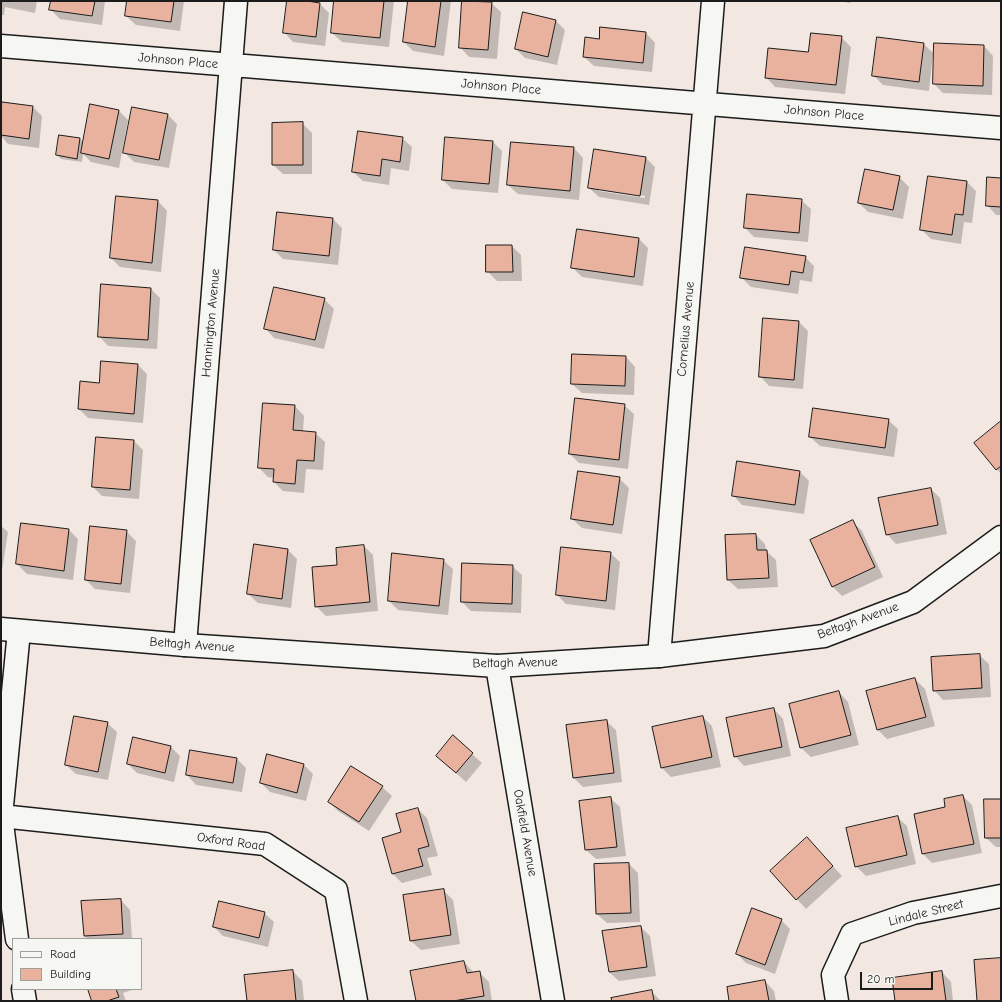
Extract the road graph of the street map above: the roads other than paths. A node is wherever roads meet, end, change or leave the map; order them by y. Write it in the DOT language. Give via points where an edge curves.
graph roads {
  1 [pos="236,1"];
  2 [pos="713,1"];
  3 [pos="1,46"];
  4 [pos="231,65"];
  5 [pos="705,104"];
  6 [pos="1001,128"];
  7 [pos="1001,537"];
  8 [pos="10,630"];
  9 [pos="185,645"];
  10 [pos="659,656"];
  11 [pos="497,666"];
  12 [pos="1,816"];
  13 [pos="1001,896"];
  14 [pos="17,938"];
  15 [pos="23,990"];
  16 [pos="25,1001"];
  17 [pos="356,1001"];
  18 [pos="553,1001"];
  19 [pos="837,1001"];
  1 -- 4 [label="street, Hannington Avenue"];
  2 -- 5 [label="street, Cornelius Avenue"];
  3 -- 4 [label="street, Johnson Place"];
  4 -- 5 [label="street, Johnson Place"];
  4 -- 9 [label="street, Hannington Avenue"];
  5 -- 6 [label="street, Johnson Place"];
  5 -- 10 [label="street, Cornelius Avenue"];
  7 -- 10 [label="street, Beltagh Avenue" via="913,602 824,636"];
  8 -- 9 [label="street, Beltagh Avenue"];
  8 -- 12 [label="street"];
  9 -- 11 [label="street, Beltagh Avenue"];
  10 -- 11 [label="street, Beltagh Avenue"];
  11 -- 18 [label="street, Oakfield Avenue"];
  12 -- 14 [label="street"];
  12 -- 17 [label="street, Oxford Road" via="266,844 336,890"];
  13 -- 19 [label="street, Lindale Street" via="913,913 852,934 833,975"];
  15 -- 16 [label="street"];
}
